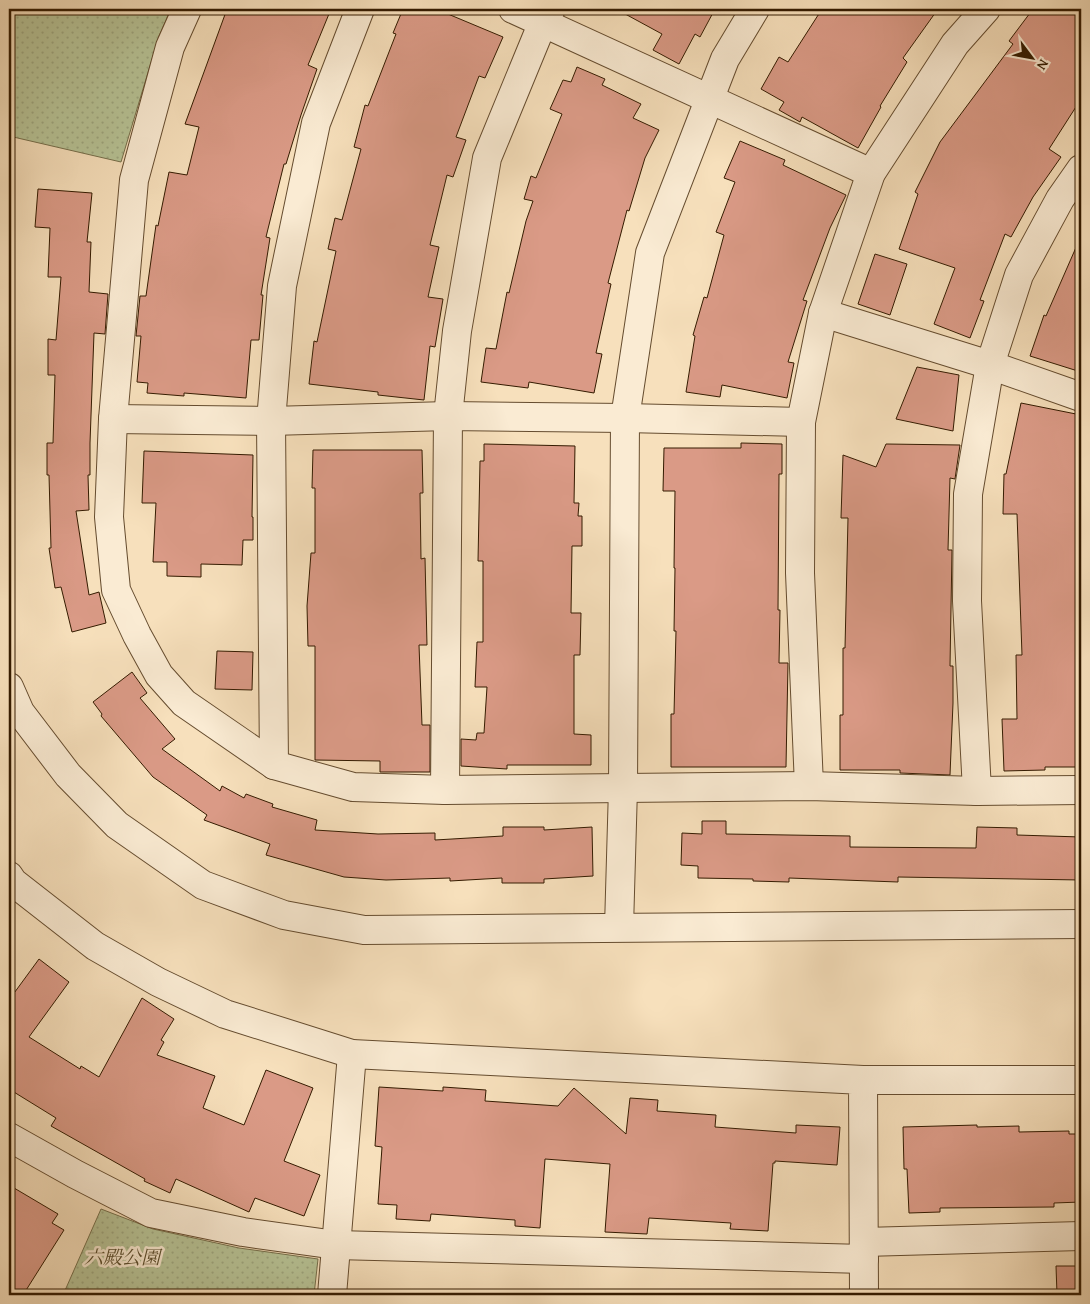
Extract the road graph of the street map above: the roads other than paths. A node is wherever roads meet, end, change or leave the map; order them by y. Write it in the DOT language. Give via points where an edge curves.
graph roads {
  1 [pos="187,9"];
  2 [pos="360,9"];
  3 [pos="513,9"];
  4 [pos="755,9"];
  5 [pos="986,9"];
  6 [pos="547,15"];
  7 [pos="709,98"];
  8 [pos="1081,169"];
  9 [pos="871,173"];
  10 [pos="823,313"];
  11 [pos="990,365"];
  12 [pos="1081,397"];
  13 [pos="448,416"];
  14 [pos="625,418"];
  15 [pos="113,420"];
  16 [pos="271,421"];
  17 [pos="802,422"];
  18 [pos="9,687"];
  19 [pos="274,765"];
  20 [pos="809,786"];
  21 [pos="623,788"];
  22 [pos="445,790"];
  23 [pos="1081,790"];
  24 [pos="977,791"];
  25 [pos="10,881"];
  26 [pos="1081,924"];
  27 [pos="619,927"];
  28 [pos="352,1054"];
  29 [pos="863,1080"];
  30 [pos="1081,1080"];
  31 [pos="9,1137"];
  32 [pos="1081,1236"];
  33 [pos="336,1245"];
  34 [pos="864,1251"];
  35 [pos="332,1295"];
  36 [pos="864,1295"];
  1 -- 15 [label="street" via="170,47 134,180"];
  2 -- 16 [label="street" via="316,123 282,286"];
  3 -- 6 [label="street"];
  4 -- 7 [label="street" via="725,59"];
  5 -- 9 [label="street" via="955,44"];
  6 -- 7 [label="street"];
  6 -- 13 [label="street" via="487,158 457,331"];
  7 -- 9 [label="street"];
  7 -- 14 [label="street" via="650,253"];
  8 -- 11 [label="street" via="1060,199 1019,275"];
  9 -- 10 [label="street"];
  10 -- 11 [label="street"];
  10 -- 17 [label="street"];
  11 -- 12 [label="street"];
  11 -- 24 [label="street" via="968,494 967,601"];
  13 -- 14 [label="street"];
  13 -- 16 [label="street"];
  13 -- 22 [label="street"];
  14 -- 17 [label="street"];
  14 -- 21 [label="street"];
  15 -- 16 [label="street"];
  15 -- 19 [label="street" via="109,517 116,590 158,675 184,703"];
  16 -- 19 [label="street"];
  17 -- 20 [label="street" via="800,573"];
  18 -- 27 [label="street" via="20,712 86,794 117,825 203,885 284,915 364,930"];
  19 -- 22 [label="street" via="353,787"];
  20 -- 21 [label="street"];
  20 -- 24 [label="street"];
  21 -- 22 [label="street"];
  21 -- 27 [label="street"];
  23 -- 24 [label="street"];
  25 -- 28 [label="street" via="95,946 158,982 225,1014"];
  26 -- 27 [label="street"];
  28 -- 29 [label="street"];
  28 -- 33 [label="street"];
  29 -- 30 [label="street"];
  29 -- 34 [label="street"];
  31 -- 33 [label="street" via="151,1213 243,1232"];
  32 -- 34 [label="street"];
  33 -- 34 [label="street"];
  33 -- 35 [label="street"];
  34 -- 36 [label="street"];
}
